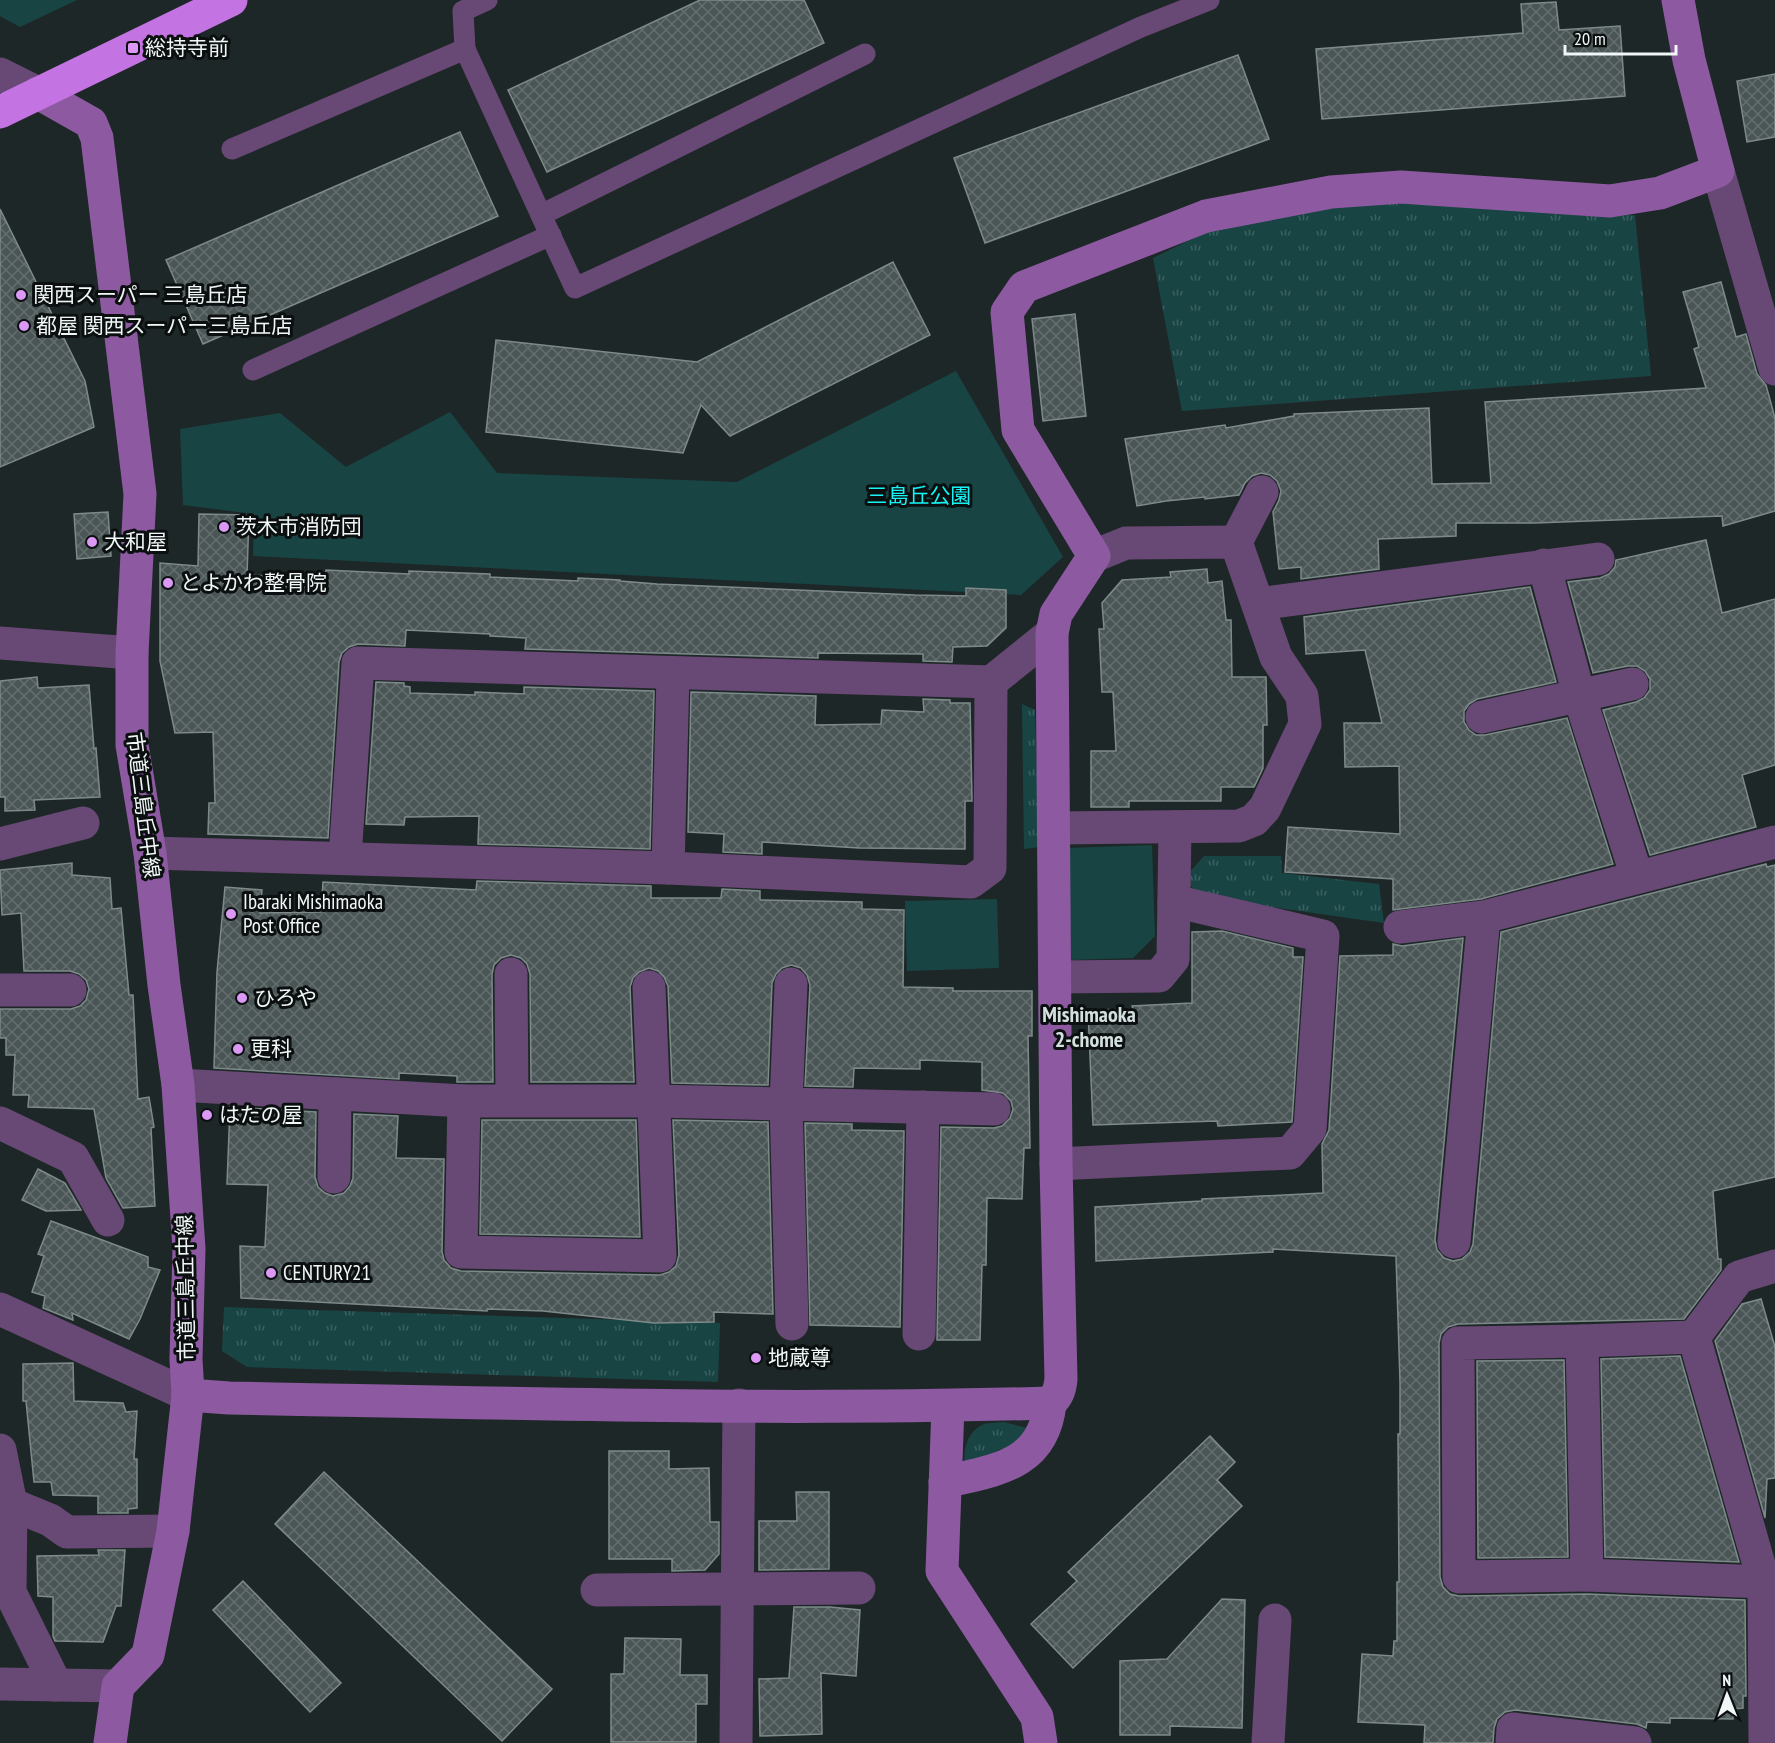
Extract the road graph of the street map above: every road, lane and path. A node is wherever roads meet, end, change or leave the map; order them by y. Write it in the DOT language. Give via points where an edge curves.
graph roads {
  1 [pos="231,0"];
  2 [pos="487,0"];
  3 [pos="1209,0"];
  4 [pos="1678,0"];
  5 [pos="465,50"];
  6 [pos="865,54"];
  7 [pos="0,74"];
  8 [pos="38,93"];
  9 [pos="0,112"];
  10 [pos="232,149"];
  11 [pos="1718,171"];
  12 [pos="541,215"];
  13 [pos="550,235"];
  14 [pos="1775,369"];
  15 [pos="253,370"];
  16 [pos="1262,492"];
  17 [pos="1236,542"];
  18 [pos="1094,556"];
  19 [pos="1598,559"];
  20 [pos="1544,565"];
  21 [pos="1258,604"];
  22 [pos="1052,633"];
  23 [pos="0,643"];
  24 [pos="132,653"];
  25 [pos="672,674"];
  26 [pos="991,682"];
  27 [pos="1632,684"];
  28 [pos="1579,695"];
  29 [pos="1482,717"];
  30 [pos="83,823"];
  31 [pos="1175,827"];
  32 [pos="1054,828"];
  33 [pos="1775,842"];
  34 [pos="0,844"];
  35 [pos="150,853"];
  36 [pos="345,858"];
  37 [pos="668,868"];
  38 [pos="1637,877"];
  39 [pos="1174,901"];
  40 [pos="1484,917"];
  41 [pos="1400,927"];
  42 [pos="511,974"];
  43 [pos="1055,977"];
  44 [pos="791,984"];
  45 [pos="649,987"];
  46 [pos="0,990"];
  47 [pos="70,990"];
  48 [pos="178,1085"];
  49 [pos="335,1094"];
  50 [pos="512,1100"];
  51 [pos="464,1101"];
  52 [pos="655,1101"];
  53 [pos="786,1103"];
  54 [pos="923,1107"];
  55 [pos="994,1109"];
  56 [pos="0,1124"];
  57 [pos="1056,1164"];
  58 [pos="334,1177"];
  59 [pos="108,1220"];
  60 [pos="1454,1242"];
  61 [pos="1775,1266"];
  62 [pos="0,1309"];
  63 [pos="792,1324"];
  64 [pos="919,1334"];
  65 [pos="1694,1337"];
  66 [pos="1582,1341"];
  67 [pos="188,1395"];
  68 [pos="1050,1403"];
  69 [pos="739,1406"];
  70 [pos="948,1406"];
  71 [pos="0,1450"];
  72 [pos="945,1482"];
  73 [pos="11,1504"];
  74 [pos="173,1531"];
  75 [pos="1587,1575"];
  76 [pos="1764,1582"];
  77 [pos="859,1588"];
  78 [pos="737,1589"];
  79 [pos="597,1590"];
  80 [pos="1275,1620"];
  81 [pos="0,1684"];
  82 [pos="56,1685"];
  83 [pos="118,1686"];
  84 [pos="110,1743"];
  85 [pos="736,1743"];
  86 [pos="1041,1743"];
  87 [pos="1268,1743"];
  88 [pos="1512,1743"];
  89 [pos="1635,1743"];
  90 [pos="1765,1743"];
  1 -- 8 [label="highway"];
  2 -- 5 [label="lane" via="464,11"];
  3 -- 13 [label="lane" via="1141,27 575,288"];
  4 -- 11 [label="street"];
  5 -- 10 [label="lane"];
  5 -- 12 [label="lane"];
  6 -- 12 [label="lane"];
  7 -- 8 [label="street"];
  8 -- 9 [label="highway"];
  8 -- 24 [label="street, 市道三島丘中線" via="91,123 97,138 140,495"];
  11 -- 14 [label="street"];
  11 -- 18 [label="street" via="1660,193 1610,201 1401,187 1332,192 1206,216 1024,287 1006,312 1018,430"];
  12 -- 13 [label="lane"];
  13 -- 15 [label="lane"];
  16 -- 17 [label="street"];
  17 -- 18 [label="street" via="1126,543"];
  17 -- 21 [label="street"];
  18 -- 22 [label="street" via="1056,614"];
  19 -- 20 [label="street"];
  20 -- 21 [label="street"];
  20 -- 28 [label="street"];
  21 -- 31 [label="street" via="1276,657 1302,696 1305,724 1265,808 1254,820 1239,826"];
  22 -- 26 [label="street"];
  22 -- 32 [label="street"];
  23 -- 24 [label="street"];
  24 -- 35 [label="street, 市道三島丘中線" via="132,745"];
  25 -- 26 [label="street"];
  25 -- 36 [label="street" via="357,663"];
  25 -- 37 [label="street"];
  26 -- 37 [label="street" via="990,868 971,882"];
  27 -- 28 [label="street"];
  28 -- 29 [label="street"];
  28 -- 38 [label="street"];
  30 -- 34 [label="street"];
  31 -- 32 [label="street"];
  31 -- 39 [label="street"];
  32 -- 43 [label="street"];
  33 -- 38 [label="street"];
  35 -- 36 [label="street"];
  35 -- 48 [label="street, 市道三島丘中線"];
  36 -- 37 [label="street"];
  38 -- 40 [label="street"];
  39 -- 43 [label="street" via="1173,958 1160,976"];
  39 -- 57 [label="street" via="1323,936 1310,1129 1290,1153"];
  40 -- 41 [label="street"];
  40 -- 60 [label="street"];
  42 -- 50 [label="street"];
  43 -- 57 [label="street"];
  44 -- 53 [label="street"];
  45 -- 52 [label="street"];
  46 -- 47 [label="street"];
  48 -- 49 [label="street"];
  48 -- 67 [label="street, 市道三島丘中線" via="189,1249"];
  49 -- 51 [label="street"];
  49 -- 58 [label="street"];
  50 -- 51 [label="street"];
  50 -- 52 [label="street"];
  51 -- 52 [label="street" via="461,1252 660,1256"];
  52 -- 53 [label="street"];
  53 -- 54 [label="street"];
  53 -- 63 [label="street"];
  54 -- 55 [label="street"];
  54 -- 64 [label="street"];
  56 -- 59 [label="street" via="73,1158"];
  57 -- 68 [label="street" via="1061,1379 1060,1389"];
  61 -- 65 [label="street" via="1739,1277"];
  62 -- 67 [label="street"];
  65 -- 66 [label="street"];
  65 -- 76 [label="street"];
  66 -- 75 [label="street"];
  66 -- 75 [label="street" via="1458,1343 1459,1577"];
  67 -- 69 [label="street"];
  67 -- 74 [label="street, 市道三島丘中線"];
  68 -- 70 [label="street"];
  68 -- 72 [label="street" via="1048,1418 1030,1451 1010,1466"];
  69 -- 70 [label="street"];
  69 -- 78 [label="street"];
  70 -- 72 [label="street"];
  71 -- 73 [label="street"];
  72 -- 86 [label="street" via="942,1571 1037,1717"];
  73 -- 74 [label="street" via="50,1520 67,1532"];
  73 -- 82 [label="street" via="10,1592"];
  74 -- 83 [label="street, 市道三島丘中線" via="148,1655"];
  75 -- 76 [label="street"];
  76 -- 90 [label="street"];
  77 -- 78 [label="street"];
  78 -- 79 [label="street"];
  78 -- 85 [label="street"];
  80 -- 87 [label="street"];
  81 -- 82 [label="street"];
  82 -- 83 [label="street"];
  83 -- 84 [label="street"];
  88 -- 89 [label="street" via="1513,1729"];
}
